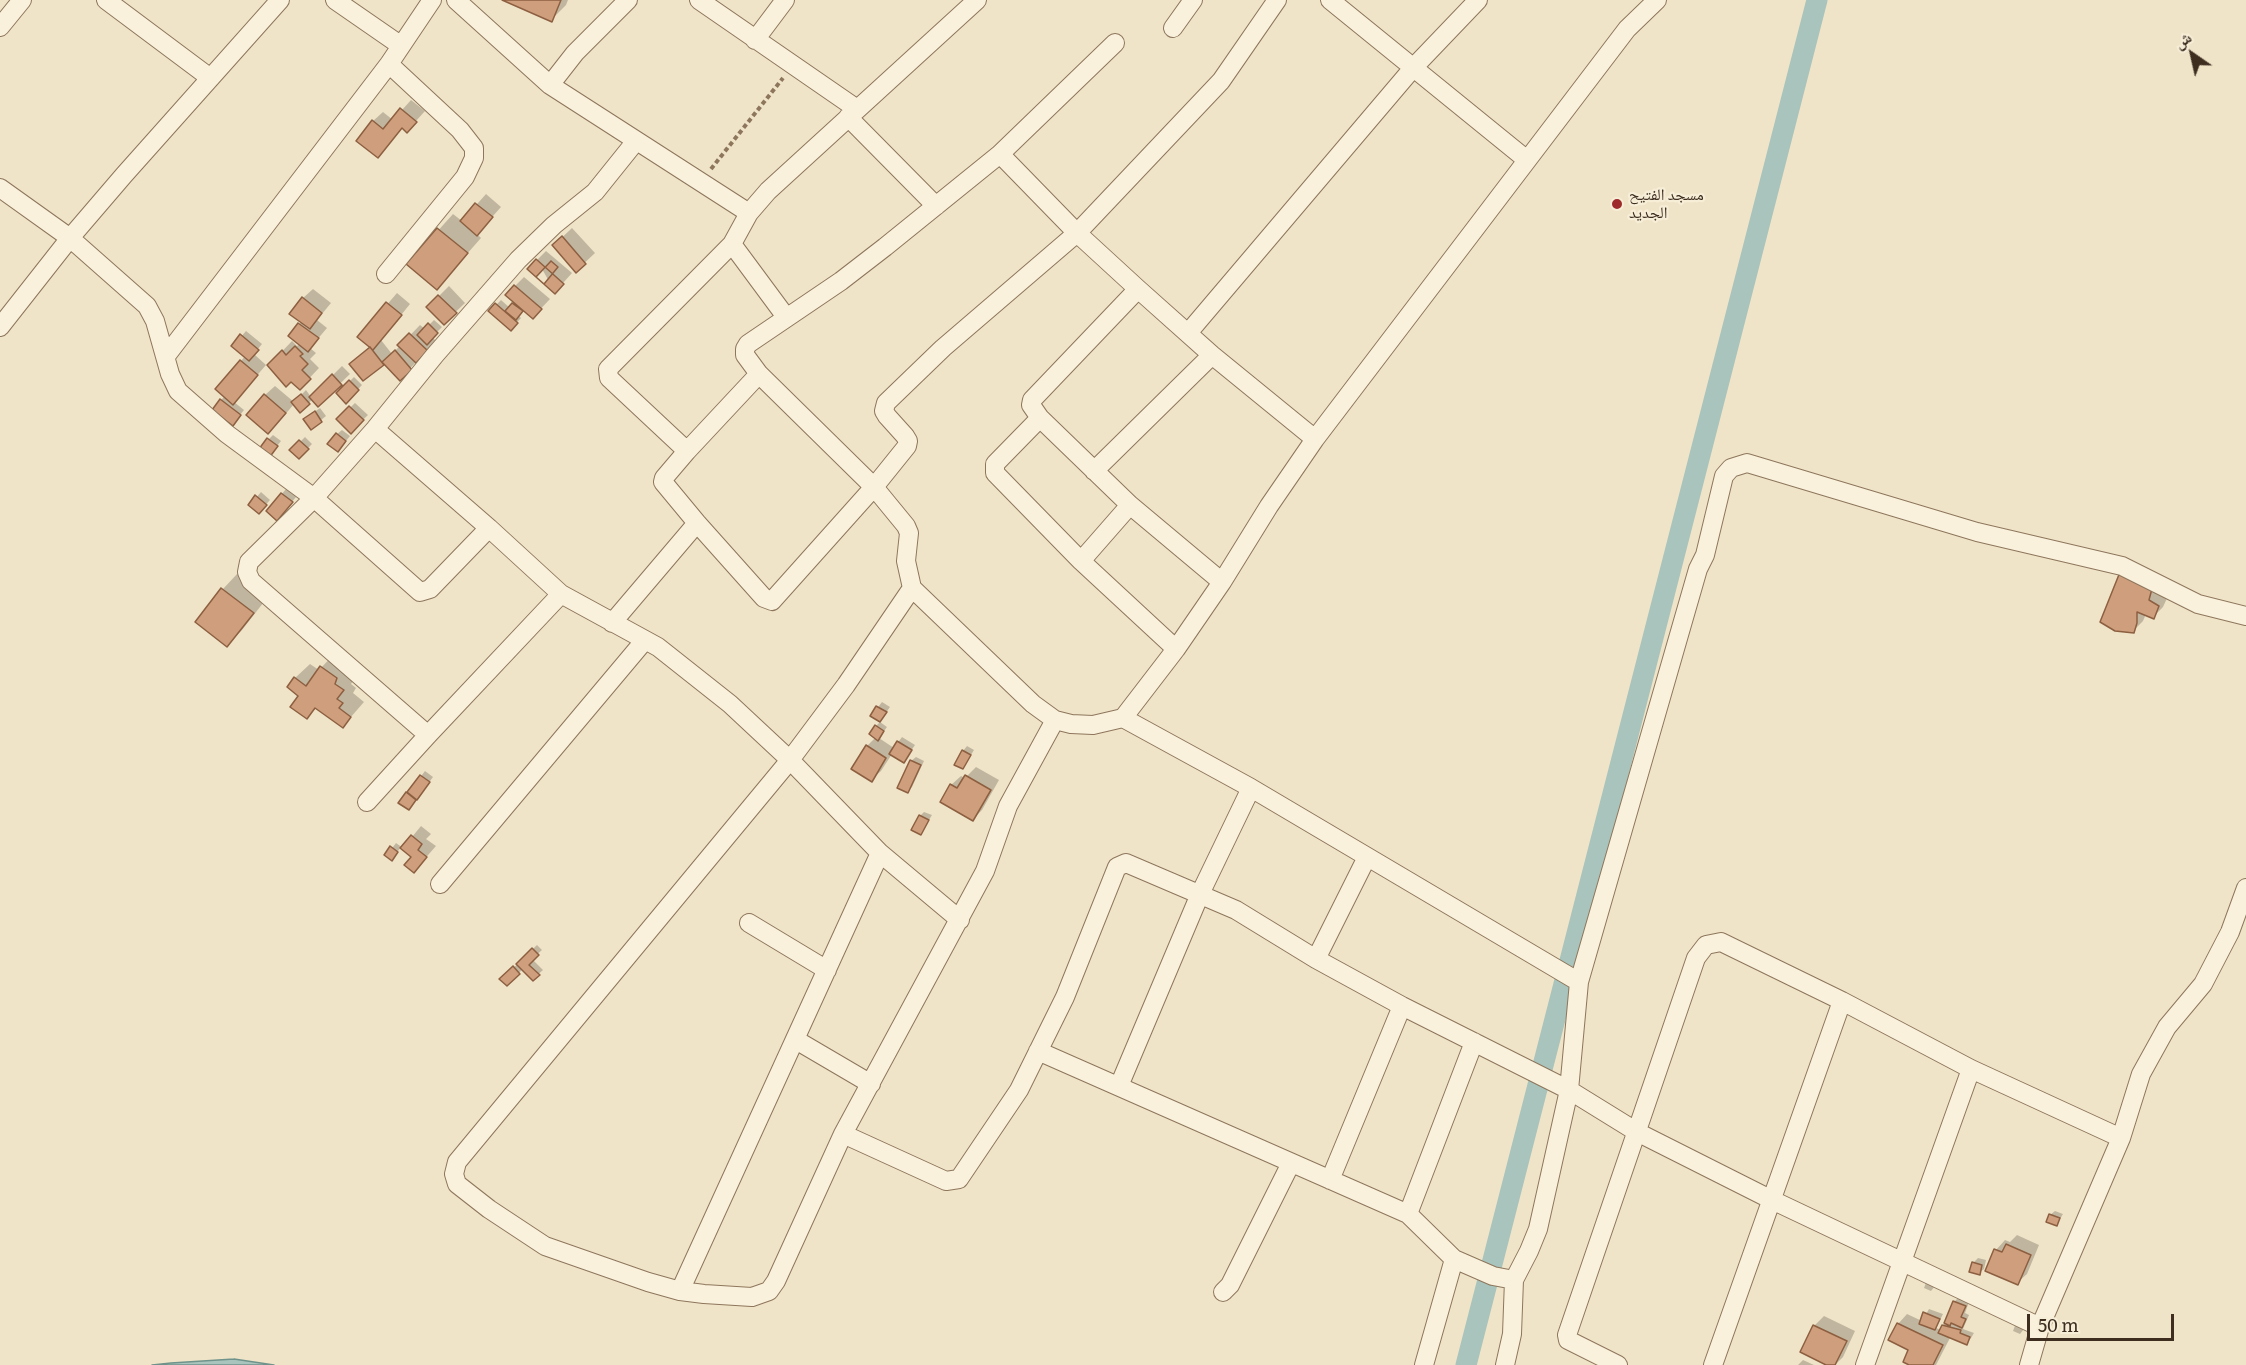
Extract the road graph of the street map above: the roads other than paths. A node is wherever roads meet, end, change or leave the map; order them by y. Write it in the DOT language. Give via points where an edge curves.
graph roads {
  1 [pos="22,0"];
  2 [pos="106,0"];
  3 [pos="280,0"];
  4 [pos="335,0"];
  5 [pos="432,0"];
  6 [pos="456,0"];
  7 [pos="628,0"];
  8 [pos="699,0"];
  9 [pos="785,0"];
  10 [pos="977,0"];
  11 [pos="1193,0"];
  12 [pos="1277,0"];
  13 [pos="1330,0"];
  14 [pos="1478,0"];
  15 [pos="1657,0"];
  16 [pos="0,27"];
  17 [pos="1173,28"];
  18 [pos="755,40"];
  19 [pos="1115,43"];
  20 [pos="400,45"];
  21 [pos="388,64"];
  22 [pos="1413,68"];
  23 [pos="209,77"];
  24 [pos="550,85"];
  25 [pos="852,113"];
  26 [pos="636,141"];
  27 [pos="1000,154"];
  28 [pos="1527,160"];
  29 [pos="0,188"];
  30 [pos="936,206"];
  31 [pos="749,213"];
  32 [pos="1077,232"];
  33 [pos="70,238"];
  34 [pos="732,244"];
  35 [pos="386,274"];
  36 [pos="1138,289"];
  37 [pos="786,317"];
  38 [pos="0,327"];
  39 [pos="1188,333"];
  40 [pos="1212,355"];
  41 [pos="166,356"];
  42 [pos="759,374"];
  43 [pos="1040,418"];
  44 [pos="375,429"];
  45 [pos="1315,439"];
  46 [pos="687,451"];
  47 [pos="1094,471"];
  48 [pos="874,487"];
  49 [pos="314,498"];
  50 [pos="1130,505"];
  51 [pos="697,523"];
  52 [pos="489,528"];
  53 [pos="1081,561"];
  54 [pos="1222,582"];
  55 [pos="912,588"];
  56 [pos="561,594"];
  57 [pos="2246,616"];
  58 [pos="612,624"];
  59 [pos="645,640"];
  60 [pos="1176,649"];
  61 [pos="1123,718"];
  62 [pos="1055,720"];
  63 [pos="428,735"];
  64 [pos="790,760"];
  65 [pos="1251,788"];
  66 [pos="368,802"];
  67 [pos="880,853"];
  68 [pos="1367,857"];
  69 [pos="440,884"];
  70 [pos="2246,888"];
  71 [pos="1200,894"];
  72 [pos="960,920"];
  73 [pos="748,923"];
  74 [pos="1316,959"];
  75 [pos="827,970"];
  76 [pos="1579,982"];
  77 [pos="1842,1001"];
  78 [pos="1402,1006"];
  79 [pos="795,1040"];
  80 [pos="1473,1042"];
  81 [pos="1038,1051"];
  82 [pos="1971,1070"];
  83 [pos="871,1084"];
  84 [pos="1119,1086"];
  85 [pos="1569,1090"];
  86 [pos="1637,1132"];
  87 [pos="843,1134"];
  88 [pos="2121,1138"];
  89 [pos="1291,1163"];
  90 [pos="1330,1180"];
  91 [pos="1772,1200"];
  92 [pos="1408,1214"];
  93 [pos="1454,1259"];
  94 [pos="1902,1262"];
  95 [pos="1514,1280"];
  96 [pos="680,1291"];
  97 [pos="1223,1292"];
  98 [pos="2040,1327"];
  99 [pos="1424,1365"];
  100 [pos="1505,1365"];
  101 [pos="1618,1365"];
  102 [pos="1713,1365"];
  103 [pos="1865,1365"];
  104 [pos="2029,1365"];
  1 -- 16 [label="street"];
  2 -- 23 [label="street"];
  3 -- 23 [label="street"];
  4 -- 20 [label="street"];
  5 -- 20 [label="street"];
  6 -- 24 [label="street"];
  7 -- 24 [label="street" via="575,53"];
  8 -- 18 [label="street"];
  9 -- 18 [label="street"];
  10 -- 25 [label="street"];
  11 -- 17 [label="street"];
  12 -- 32 [label="street" via="1221,81"];
  13 -- 22 [label="street"];
  14 -- 22 [label="street"];
  15 -- 28 [label="street" via="1627,29"];
  18 -- 25 [label="street"];
  19 -- 27 [label="street"];
  20 -- 21 [label="street"];
  21 -- 35 [label="street" via="460,130 474,148 474,158 465,177"];
  21 -- 41 [label="street"];
  22 -- 28 [label="street"];
  22 -- 39 [label="street"];
  23 -- 33 [label="street"];
  24 -- 26 [label="street"];
  25 -- 30 [label="street"];
  25 -- 31 [label="street"];
  26 -- 31 [label="street"];
  26 -- 44 [label="street" via="595,192 518,260"];
  27 -- 30 [label="street"];
  27 -- 32 [label="street"];
  28 -- 45 [label="street"];
  29 -- 33 [label="street"];
  30 -- 37 [label="street" via="841,281"];
  31 -- 34 [label="street"];
  32 -- 36 [label="street"];
  32 -- 48 [label="street" via="886,403 884,411 908,441"];
  33 -- 38 [label="street"];
  33 -- 41 [label="street" via="147,306"];
  34 -- 37 [label="street"];
  34 -- 46 [label="street" via="608,369 609,378"];
  36 -- 39 [label="street"];
  36 -- 43 [label="street" via="1032,400 1032,409"];
  37 -- 42 [label="street" via="745,349"];
  39 -- 40 [label="street"];
  40 -- 45 [label="street"];
  40 -- 47 [label="street"];
  41 -- 49 [label="street" via="178,391 227,434"];
  42 -- 46 [label="street"];
  42 -- 48 [label="street"];
  43 -- 47 [label="street"];
  43 -- 53 [label="street" via="993,468"];
  44 -- 49 [label="street"];
  44 -- 52 [label="street"];
  45 -- 54 [label="street"];
  46 -- 51 [label="street" via="663,482"];
  47 -- 50 [label="street"];
  48 -- 51 [label="street" via="771,601 764,598"];
  48 -- 55 [label="street" via="909,529 906,561"];
  49 -- 52 [label="street" via="420,592 430,589"];
  49 -- 63 [label="street" via="249,562 247,572 251,581"];
  50 -- 53 [label="street"];
  50 -- 54 [label="street"];
  51 -- 58 [label="street"];
  52 -- 56 [label="street"];
  53 -- 60 [label="street"];
  54 -- 60 [label="street"];
  55 -- 62 [label="street" via="1032,704"];
  55 -- 64 [label="street"];
  56 -- 58 [label="street"];
  56 -- 63 [label="street"];
  57 -- 76 [label="street" via="2198,604 2122,566 1977,532 1747,463 1731,468 1724,476 1705,555"];
  58 -- 59 [label="street"];
  59 -- 64 [label="street" via="677,660"];
  59 -- 69 [label="street"];
  60 -- 61 [label="street"];
  61 -- 62 [label="street" via="1093,725"];
  61 -- 65 [label="street"];
  62 -- 72 [label="street" via="1008,806 985,871"];
  63 -- 66 [label="street"];
  64 -- 67 [label="street"];
  64 -- 96 [label="street" via="454,1167 461,1188 545,1246"];
  65 -- 68 [label="street"];
  65 -- 71 [label="street"];
  67 -- 72 [label="street"];
  67 -- 75 [label="street"];
  68 -- 74 [label="street"];
  68 -- 76 [label="street"];
  70 -- 88 [label="street" via="2230,932 2203,984 2167,1027 2141,1074"];
  71 -- 74 [label="street" via="1236,910"];
  71 -- 81 [label="street" via="1126,863 1120,865"];
  71 -- 84 [label="street"];
  72 -- 83 [label="street"];
  73 -- 75 [label="street"];
  74 -- 78 [label="street"];
  75 -- 79 [label="street"];
  76 -- 85 [label="street"];
  77 -- 82 [label="street"];
  77 -- 86 [label="street" via="1721,942 1706,945 1696,957"];
  77 -- 91 [label="street"];
  78 -- 80 [label="street"];
  78 -- 90 [label="street"];
  79 -- 83 [label="street"];
  79 -- 96 [label="street"];
  80 -- 85 [label="street"];
  80 -- 92 [label="street"];
  81 -- 84 [label="street"];
  81 -- 87 [label="street" via="1019,1090 959,1179 946,1181"];
  82 -- 88 [label="street"];
  82 -- 94 [label="street"];
  83 -- 87 [label="street"];
  84 -- 89 [label="street"];
  85 -- 86 [label="street"];
  85 -- 95 [label="street" via="1538,1228"];
  86 -- 91 [label="street"];
  86 -- 101 [label="street" via="1567,1335 1568,1340"];
  87 -- 96 [label="street" via="769,1291 752,1297"];
  88 -- 98 [label="street"];
  89 -- 90 [label="street"];
  89 -- 97 [label="street"];
  90 -- 92 [label="street"];
  91 -- 94 [label="street"];
  91 -- 102 [label="street"];
  92 -- 93 [label="street"];
  93 -- 95 [label="street" via="1493,1276"];
  93 -- 99 [label="street"];
  94 -- 98 [label="street"];
  94 -- 103 [label="street"];
  95 -- 100 [label="street" via="1512,1334"];
  98 -- 104 [label="street"];
}
